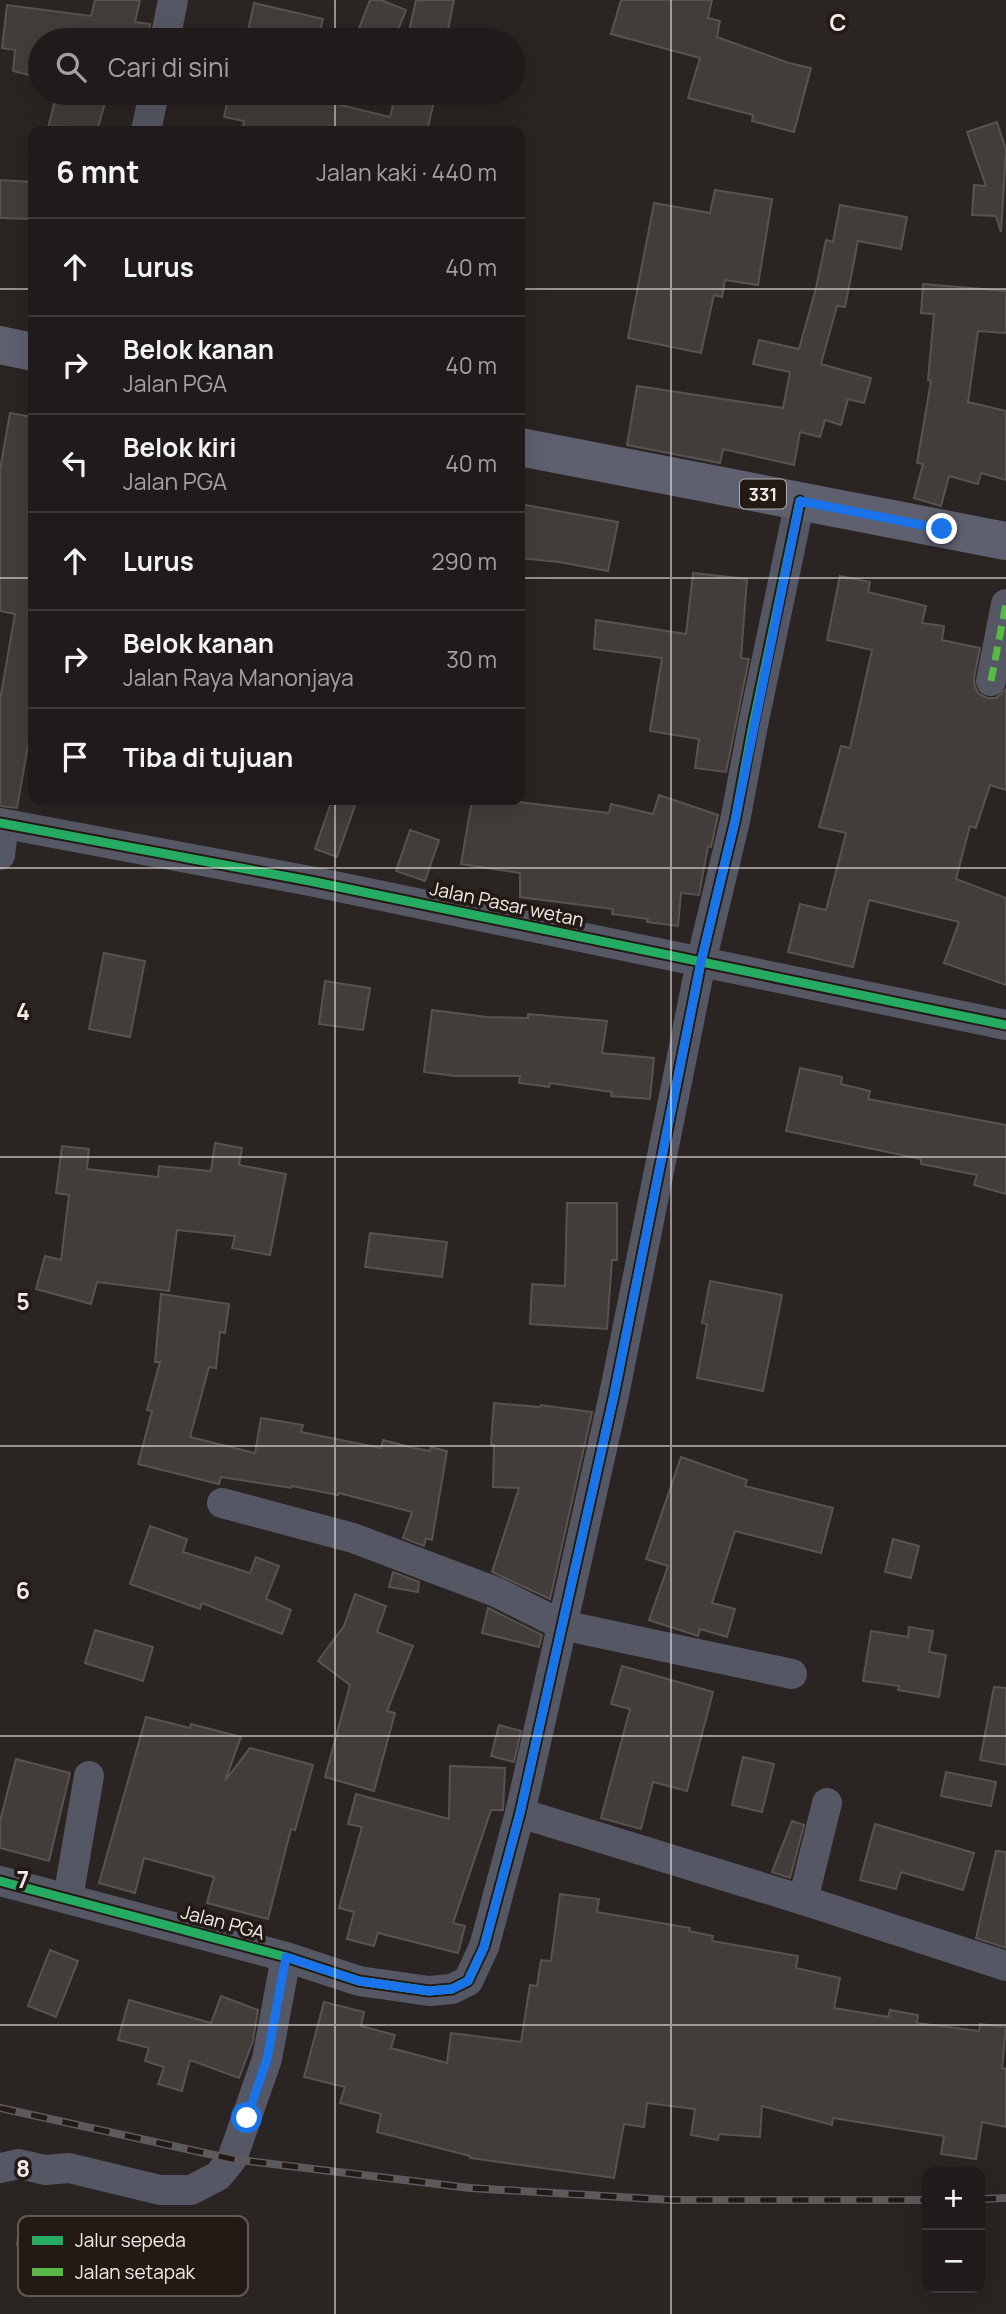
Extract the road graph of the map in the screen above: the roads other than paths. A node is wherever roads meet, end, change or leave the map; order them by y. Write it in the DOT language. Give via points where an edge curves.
graph roads {
  1 [pos="173,0"];
  2 [pos="167,28"];
  3 [pos="151,105"];
  4 [pos="147,126"];
  5 [pos="0,345"];
  6 [pos="28,351"];
  7 [pos="525,448"];
  8 [pos="800,501"];
  9 [pos="1006,541"];
  10 [pos="1006,604"];
  11 [pos="991,681"];
  12 [pos="2,823"];
  13 [pos="0,855"];
  14 [pos="701,962"];
  15 [pos="1006,1025"];
  16 [pos="222,1503"];
  17 [pos="562,1625"];
  18 [pos="792,1674"];
  19 [pos="89,1776"];
  20 [pos="827,1803"];
  21 [pos="520,1813"];
  22 [pos="0,1881"];
  23 [pos="68,1898"];
  24 [pos="803,1900"];
  25 [pos="286,1957"];
  26 [pos="1006,1966"];
  27 [pos="0,2168"];
  1 -- 2 [label="street"];
  3 -- 4 [label="street"];
  5 -- 6 [label="main road"];
  7 -- 8 [label="main road, 331"];
  8 -- 9 [label="main road, 331"];
  8 -- 14 [label="street" via="735,821"];
  10 -- 11 [label="street"];
  12 -- 13 [label="street"];
  12 -- 14 [label="street, Jalan Pasar wetan"];
  14 -- 15 [label="street, Jalan Pasar wetan"];
  14 -- 17 [label="street" via="614,1395"];
  16 -- 17 [label="street" via="353,1538 496,1592"];
  17 -- 18 [label="street"];
  17 -- 21 [label="street"];
  19 -- 23 [label="street"];
  20 -- 24 [label="street"];
  21 -- 24 [label="street"];
  21 -- 25 [label="street, Jalan PGA" via="484,1947 468,1981 452,1989 429,1991 359,1981"];
  22 -- 23 [label="street, Jalan PGA"];
  23 -- 25 [label="street, Jalan PGA"];
  24 -- 26 [label="street"];
  25 -- 27 [label="street" via="267,2059 232,2159 218,2176 191,2190 160,2190 69,2168 45,2170 19,2164"];
}
